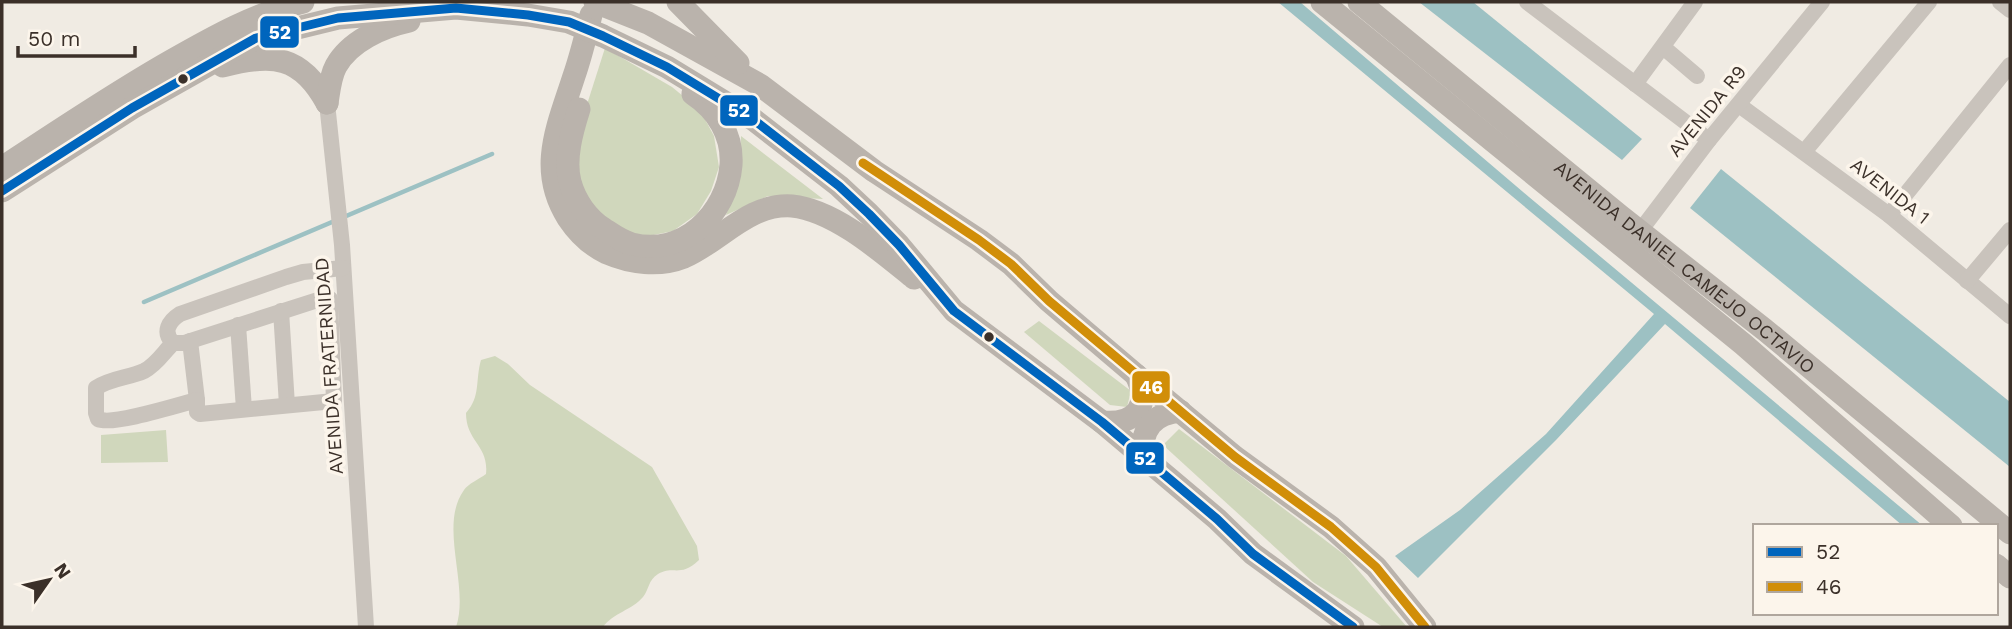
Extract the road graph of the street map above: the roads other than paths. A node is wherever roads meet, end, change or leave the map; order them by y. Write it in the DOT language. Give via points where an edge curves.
graph roads {
  1 [pos="303,2"];
  2 [pos="595,2"];
  3 [pos="611,2"];
  4 [pos="678,2"];
  5 [pos="1322,2"];
  6 [pos="1359,2"];
  7 [pos="1527,2"];
  8 [pos="1822,2"];
  9 [pos="1929,2"];
  10 [pos="2000,2"];
  11 [pos="1686,5"];
  12 [pos="483,10"];
  13 [pos="2010,10"];
  14 [pos="614,42"];
  15 [pos="1662,47"];
  16 [pos="2010,65"];
  17 [pos="200,70"];
  18 [pos="582,75"];
  19 [pos="1697,76"];
  20 [pos="1635,84"];
  21 [pos="760,85"];
  22 [pos="327,103"];
  23 [pos="1739,105"];
  24 [pos="96,119"];
  25 [pos="1709,140"];
  26 [pos="1804,152"];
  27 [pos="2,160"];
  28 [pos="3,186"];
  29 [pos="1889,215"];
  30 [pos="1640,230"];
  31 [pos="2010,230"];
  32 [pos="1626,249"];
  33 [pos="343,268"];
  34 [pos="1967,281"];
  35 [pos="281,311"];
  36 [pos="954,311"];
  37 [pos="2010,316"];
  38 [pos="238,325"];
  39 [pos="190,341"];
  40 [pos="173,342"];
  41 [pos="1136,375"];
  42 [pos="197,400"];
  43 [pos="287,405"];
  44 [pos="244,410"];
  45 [pos="1180,411"];
  46 [pos="1102,422"];
  47 [pos="1142,455"];
  48 [pos="1949,524"];
  49 [pos="2010,533"];
  50 [pos="366,627"];
  51 [pos="1353,627"];
  52 [pos="1425,627"];
  1 -- 24 [label="main road" via="243,21 153,71"];
  2 -- 18 [label="main road"];
  2 -- 21 [label="main road" via="648,23"];
  3 -- 18 [label="main road"];
  4 -- 21 [label="main road"];
  5 -- 32 [label="main road, AVENIDA DANIEL CAMEJO OCTAVIO"];
  6 -- 30 [label="main road, AVENIDA DANIEL CAMEJO OCTAVIO"];
  7 -- 20 [label="street"];
  8 -- 23 [label="street, AVENIDA R9"];
  9 -- 26 [label="street"];
  10 -- 13 [label="street"];
  11 -- 15 [label="street"];
  12 -- 14 [label="main road" via="569,22"];
  12 -- 17 [label="main road" via="388,13 317,23 257,38"];
  12 -- 22 [label="main road" via="376,31 349,49 335,66"];
  14 -- 18 [label="main road" via="709,105 729,142 730,176 723,198 714,214 680,241 645,247 629,243 583,210 570,182 569,160"];
  14 -- 36 [label="main road" via="725,100 839,186 899,245"];
  15 -- 19 [label="street"];
  15 -- 20 [label="street"];
  16 -- 29 [label="street"];
  17 -- 22 [label="main road" via="248,59 283,61 317,85"];
  17 -- 24 [label="main road" via="132,108"];
  18 -- 36 [label="main road" via="553,142 551,167 562,207 594,247 636,263 682,258 746,217 793,206 828,216"];
  20 -- 25 [label="street"];
  21 -- 41 [label="main road" via="874,171 1011,264"];
  22 -- 33 [label="street, AVENIDA FRATERNIDAD"];
  23 -- 25 [label="street, AVENIDA R9"];
  23 -- 26 [label="street, AVENIDA 1"];
  24 -- 27 [label="main road"];
  24 -- 28 [label="main road"];
  25 -- 30 [label="street, AVENIDA R9"];
  26 -- 29 [label="street, AVENIDA 1"];
  29 -- 34 [label="street, AVENIDA 1"];
  30 -- 32 [label="street, AVENIDA R9"];
  30 -- 49 [label="main road, AVENIDA DANIEL CAMEJO OCTAVIO"];
  31 -- 34 [label="street"];
  32 -- 48 [label="main road, AVENIDA DANIEL CAMEJO OCTAVIO" via="1743,344"];
  33 -- 40 [label="street" via="303,272 180,314 166,330"];
  33 -- 50 [label="street, AVENIDA FRATERNIDAD"];
  34 -- 37 [label="street, AVENIDA 1"];
  35 -- 38 [label="street"];
  35 -- 43 [label="street"];
  35 -- 43 [label="street" via="330,299 335,400"];
  36 -- 46 [label="main road"];
  38 -- 39 [label="street"];
  38 -- 44 [label="street"];
  39 -- 40 [label="street"];
  39 -- 42 [label="street"];
  40 -- 42 [label="street" via="144,371 96,387 96,413 104,421"];
  41 -- 45 [label="main road"];
  41 -- 46 [label="main road" via="1143,401 1138,410 1117,423"];
  42 -- 44 [label="street" via="200,414"];
  43 -- 44 [label="street"];
  45 -- 47 [label="main road" via="1163,413 1151,424 1142,439"];
  45 -- 52 [label="main road" via="1377,567"];
  46 -- 47 [label="main road"];
  47 -- 51 [label="main road" via="1254,554"];
}
